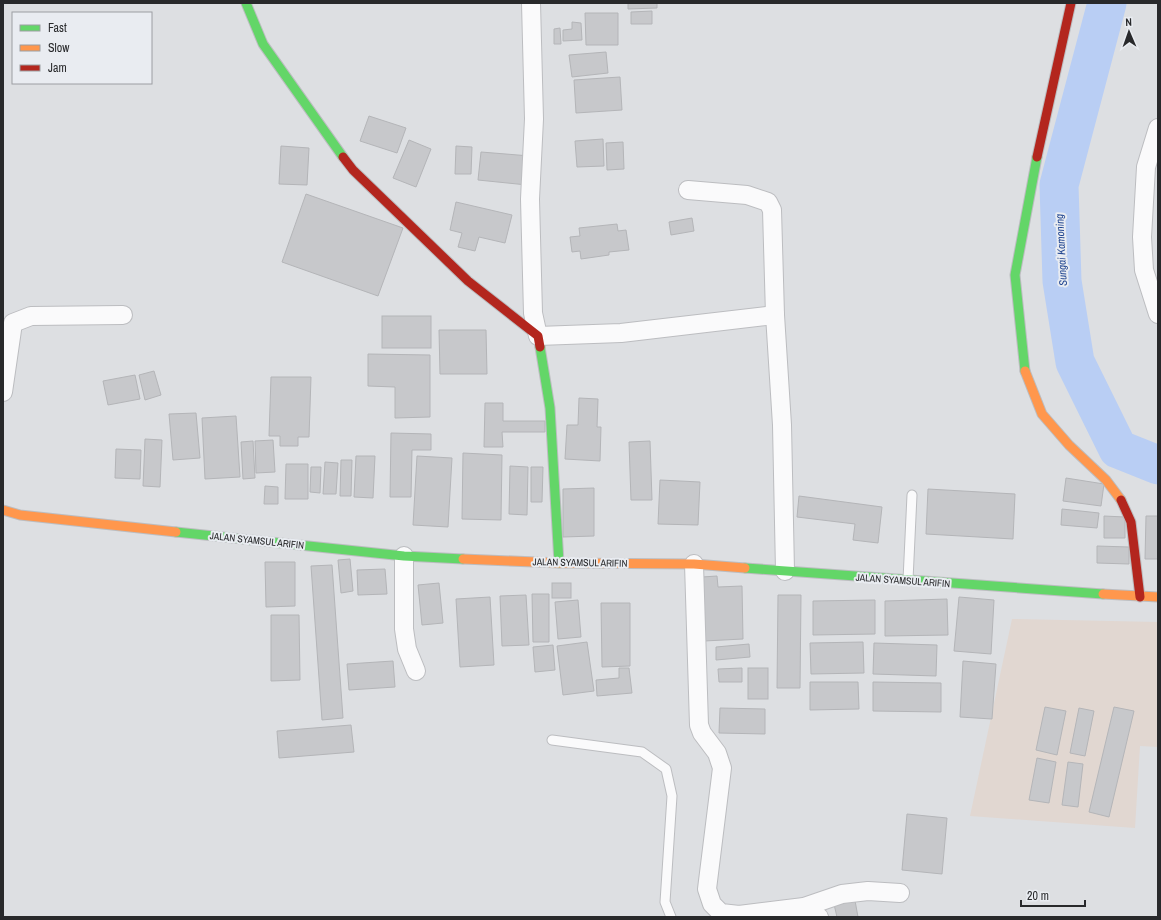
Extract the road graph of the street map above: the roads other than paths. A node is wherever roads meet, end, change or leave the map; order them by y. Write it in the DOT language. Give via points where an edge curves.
graph roads {
  1 [pos="246,3"];
  2 [pos="531,3"];
  3 [pos="1071,3"];
  4 [pos="1158,128"];
  5 [pos="688,190"];
  6 [pos="1158,314"];
  7 [pos="123,315"];
  8 [pos="775,315"];
  9 [pos="538,336"];
  10 [pos="3,392"];
  11 [pos="912,495"];
  12 [pos="3,510"];
  13 [pos="404,556"];
  14 [pos="559,563"];
  15 [pos="694,564"];
  16 [pos="785,571"];
  17 [pos="908,580"];
  18 [pos="1140,597"];
  19 [pos="1158,597"];
  20 [pos="416,670"];
  21 [pos="552,740"];
  22 [pos="900,893"];
  23 [pos="804,907"];
  24 [pos="715,915"];
  25 [pos="671,917"];
  26 [pos="819,917"];
  1 -- 9 [label="street" via="263,44 352,170 468,280"];
  2 -- 9 [label="street" via="534,119 530,206 532,313"];
  3 -- 18 [label="street" via="1040,143 1015,275 1022,365 1042,414 1069,445 1106,480 1125,505 1131,522"];
  4 -- 6 [label="street" via="1146,167 1142,237 1144,270"];
  5 -- 8 [label="street" via="747,195 768,202 773,220"];
  7 -- 10 [label="street" via="30,316 13,323"];
  8 -- 9 [label="street" via="620,333"];
  8 -- 16 [label="street" via="782,426"];
  9 -- 14 [label="street" via="550,408"];
  11 -- 17 [label="lane"];
  12 -- 13 [label="street, JALAN SYAMSUL ARIFIN" via="20,514"];
  13 -- 14 [label="street, JALAN SYAMSUL ARIFIN"];
  13 -- 20 [label="street" via="404,629 407,649"];
  14 -- 15 [label="street, JALAN SYAMSUL ARIFIN"];
  15 -- 16 [label="street, JALAN SYAMSUL ARIFIN"];
  15 -- 24 [label="street" via="699,725 717,753 722,768 707,890"];
  16 -- 17 [label="street, JALAN SYAMSUL ARIFIN"];
  17 -- 18 [label="street, JALAN SYAMSUL ARIFIN"];
  18 -- 19 [label="street, JALAN SYAMSUL ARIFIN"];
  21 -- 25 [label="lane" via="642,752 666,768 672,796 665,902"];
  22 -- 23 [label="street" via="868,891 842,894"];
  23 -- 24 [label="street" via="738,916"];
  23 -- 26 [label="street"];
}
